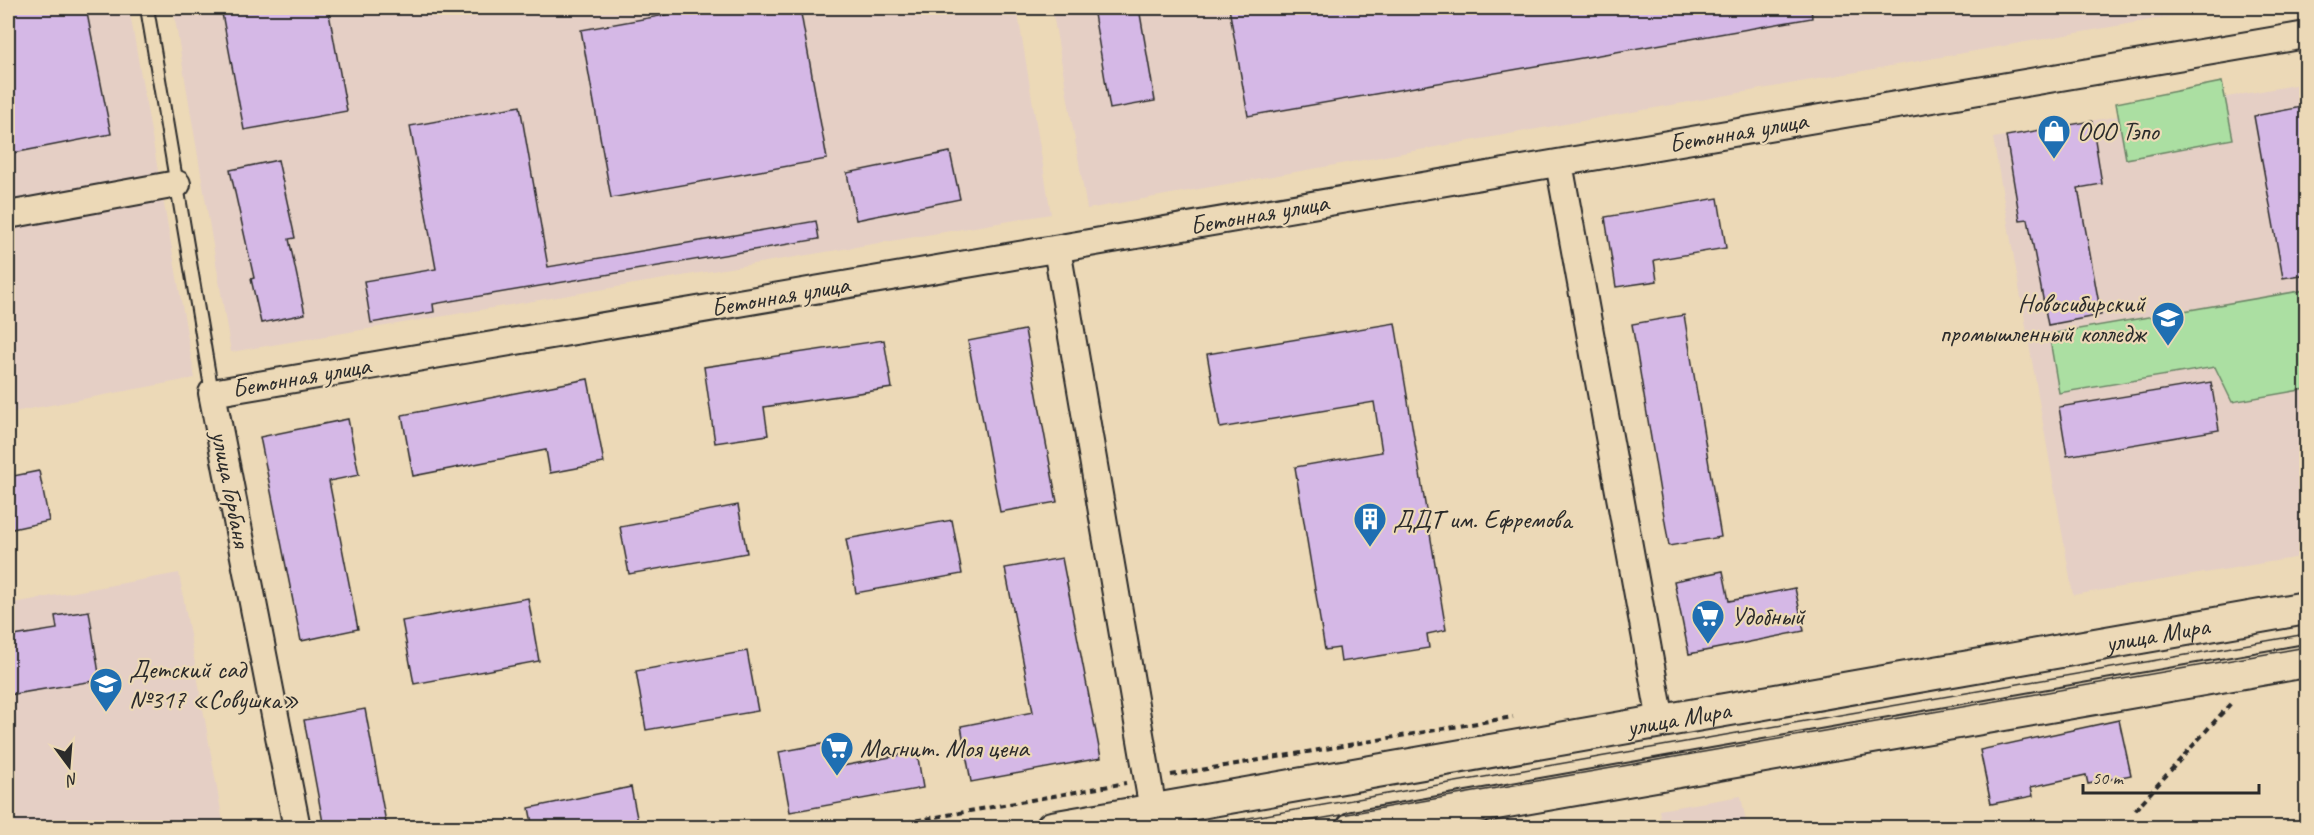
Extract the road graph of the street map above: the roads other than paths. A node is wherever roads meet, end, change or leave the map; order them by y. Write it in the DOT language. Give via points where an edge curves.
graph roads {
  1 [pos="147,8"];
  2 [pos="2307,35"];
  3 [pos="1559,163"];
  4 [pos="177,184"];
  5 [pos="8,215"];
  6 [pos="1057,249"];
  7 [pos="212,393"];
  8 [pos="2307,609"];
  9 [pos="2307,661"];
  10 [pos="1661,721"];
  11 [pos="1153,810"];
  12 [pos="297,828"];
  13 [pos="1052,828"];
  14 [pos="1353,828"];
  1 -- 4 [label="lane, улица Горбаня"];
  2 -- 3 [label="street, Бетонная улица"];
  3 -- 6 [label="street, Бетонная улица"];
  3 -- 10 [label="street"];
  4 -- 5 [label="street"];
  4 -- 7 [label="lane, улица Горбаня"];
  6 -- 7 [label="street, Бетонная улица"];
  6 -- 11 [label="street"];
  7 -- 12 [label="street, улица Горбаня"];
  8 -- 10 [label="street, улица Мира"];
  9 -- 14 [label="street, улица Мира"];
  10 -- 11 [label="street, улица Мира"];
  11 -- 13 [label="street, улица Мира"];
}
